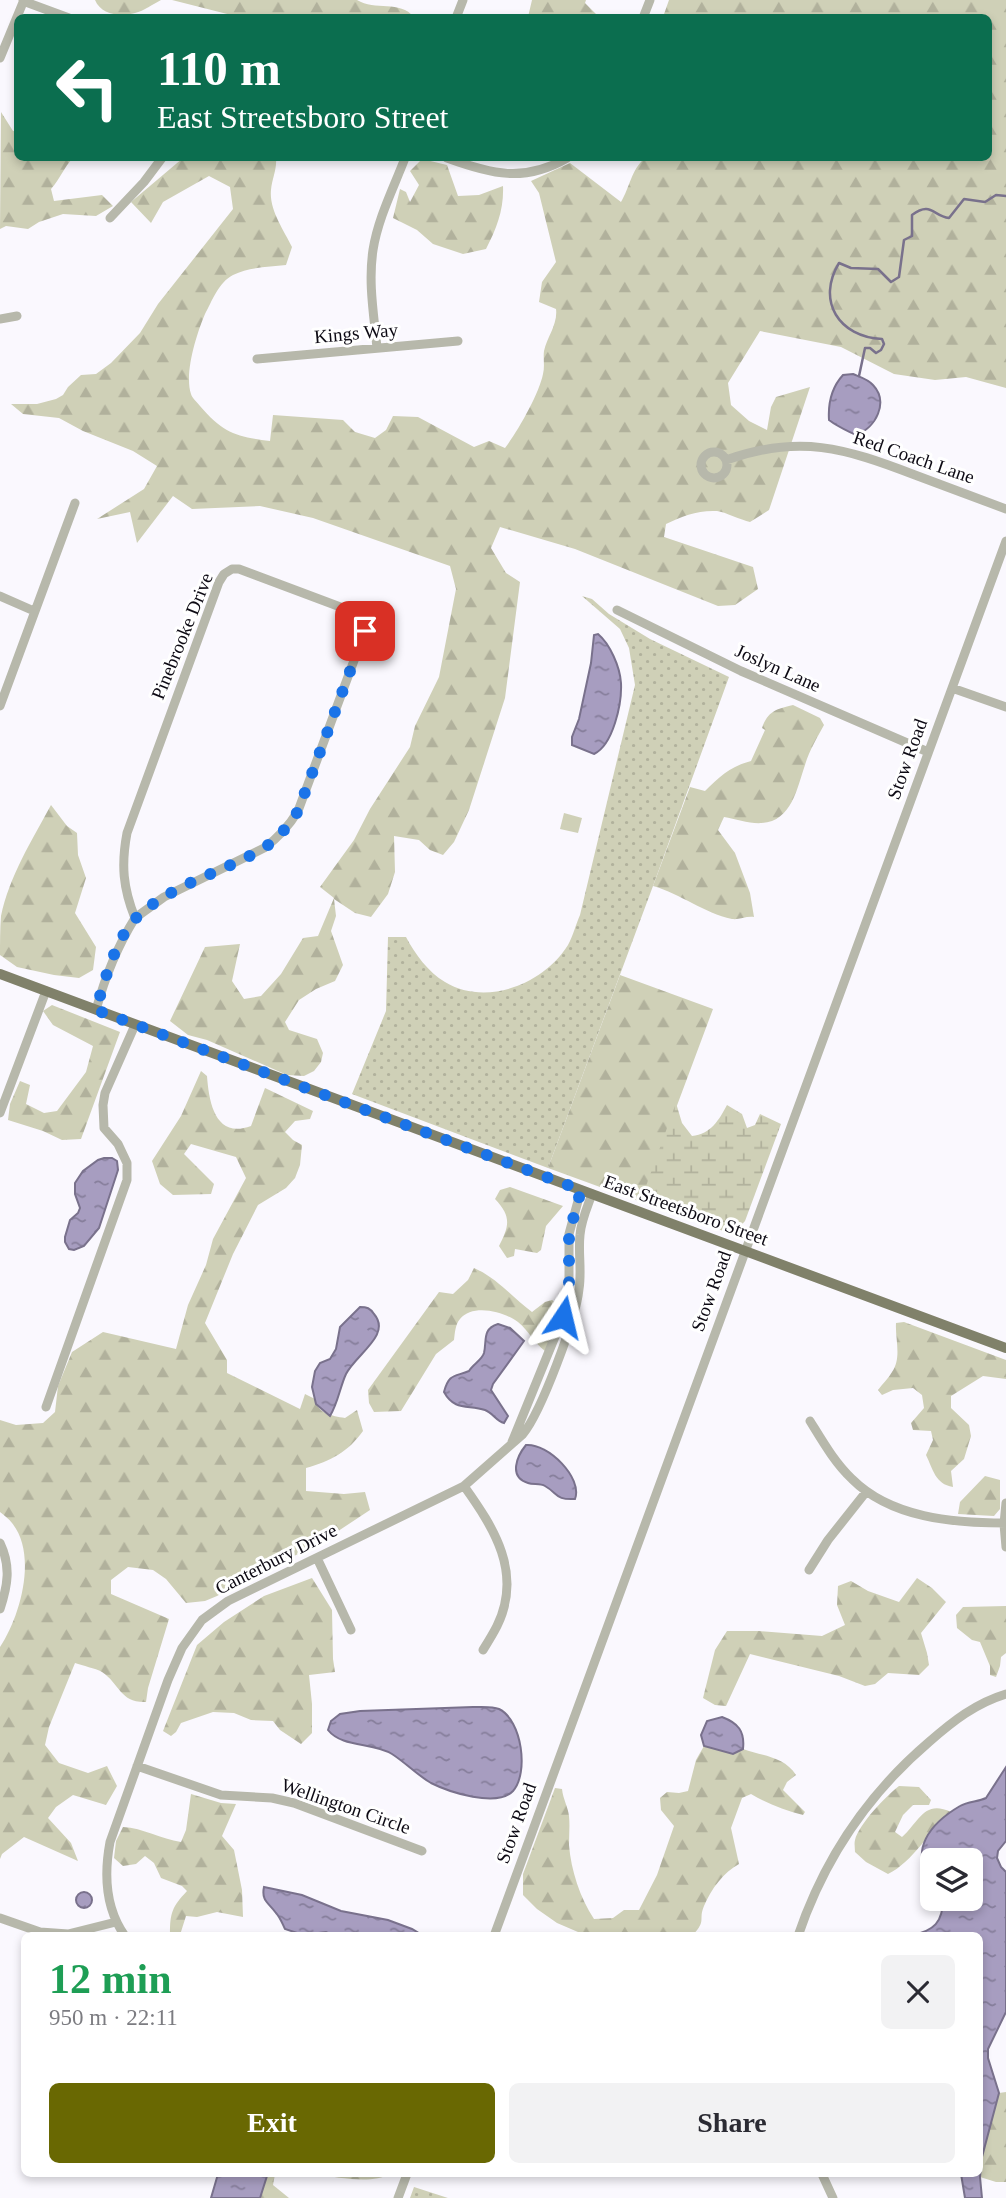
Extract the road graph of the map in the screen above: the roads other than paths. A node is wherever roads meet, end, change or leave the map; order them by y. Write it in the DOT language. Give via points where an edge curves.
graph roads {
  1 [pos="24,0"];
  2 [pos="59,14"];
  3 [pos="14,24"];
  4 [pos="0,58"];
  5 [pos="160,161"];
  6 [pos="404,161"];
  7 [pos="455,161"];
  8 [pos="561,161"];
  9 [pos="110,218"];
  10 [pos="17,316"];
  11 [pos="0,319"];
  12 [pos="458,341"];
  13 [pos="377,348"];
  14 [pos="257,359"];
  15 [pos="726,460"];
  16 [pos="75,503"];
  17 [pos="1006,509"];
  18 [pos="1006,541"];
  19 [pos="0,596"];
  20 [pos="617,610"];
  21 [pos="34,611"];
  22 [pos="952,688"];
  23 [pos="0,706"];
  24 [pos="1006,707"];
  25 [pos="928,752"];
  26 [pos="135,918"];
  27 [pos="0,974"];
  28 [pos="46,991"];
  29 [pos="96,1010"];
  30 [pos="135,1025"];
  31 [pos="0,1113"];
  32 [pos="586,1192"];
  33 [pos="744,1251"];
  34 [pos="1006,1348"];
  35 [pos="46,1407"];
  36 [pos="810,1421"];
  37 [pos="464,1486"];
  38 [pos="866,1492"];
  39 [pos="1006,1503"];
  40 [pos="1005,1523"];
  41 [pos="0,1543"];
  42 [pos="1006,1546"];
  43 [pos="317,1558"];
  44 [pos="809,1570"];
  45 [pos="0,1609"];
  46 [pos="351,1630"];
  47 [pos="483,1650"];
  48 [pos="1006,1694"];
  49 [pos="137,1766"];
  50 [pos="422,1851"];
  51 [pos="0,1918"];
  52 [pos="116,1922"];
  53 [pos="49,1932"];
  54 [pos="76,1932"];
  55 [pos="122,1932"];
  56 [pos="495,1932"];
  57 [pos="800,1932"];
  58 [pos="406,2177"];
  59 [pos="823,2177"];
  60 [pos="398,2198"];
  61 [pos="833,2198"];
  1 -- 2 [label="street"];
  3 -- 4 [label="street"];
  5 -- 9 [label="street"];
  6 -- 13 [label="street" via="373,250"];
  7 -- 8 [label="street" via="507,174"];
  10 -- 11 [label="street"];
  12 -- 13 [label="street, Kings Way"];
  13 -- 14 [label="street, Kings Way"];
  15 -- 17 [label="street, Red Coach Lane" via="782,446 829,448 870,458"];
  16 -- 21 [label="street"];
  18 -- 22 [label="street, Stow Road"];
  19 -- 21 [label="street"];
  20 -- 25 [label="street, Joslyn Lane" via="741,671"];
  21 -- 23 [label="street"];
  22 -- 24 [label="street"];
  22 -- 25 [label="street, Stow Road"];
  25 -- 33 [label="street, Stow Road"];
  26 -- 26 [label="street, Pinebrooke Drive" via="122,871 127,833 223,574 239,569 359,614 365,631 292,822 264,848 164,897"];
  26 -- 29 [label="street, Pinebrooke Drive" via="117,949"];
  27 -- 28 [label="main road, East Streetsboro Street"];
  28 -- 29 [label="main road, East Streetsboro Street"];
  28 -- 31 [label="street"];
  29 -- 30 [label="main road, East Streetsboro Street"];
  30 -- 32 [label="main road, East Streetsboro Street"];
  30 -- 35 [label="street" via="103,1105 104,1128 127,1163 127,1180"];
  32 -- 33 [label="main road, East Streetsboro Street"];
  32 -- 37 [label="street, Canterbury Drive" via="569,1234 569,1312 535,1400 511,1442"];
  33 -- 34 [label="main road, East Streetsboro Street"];
  33 -- 56 [label="street, Stow Road"];
  36 -- 38 [label="street" via="841,1468"];
  37 -- 43 [label="street, Canterbury Drive"];
  37 -- 47 [label="street" via="498,1540 506,1574 502,1614"];
  38 -- 40 [label="street" via="912,1514"];
  38 -- 44 [label="street"];
  39 -- 40 [label="street"];
  40 -- 42 [label="street"];
  41 -- 45 [label="street" via="8,1579"];
  43 -- 46 [label="street"];
  43 -- 49 [label="street, Canterbury Drive" via="219,1606 196,1627 168,1680"];
  48 -- 57 [label="street" via="975,1706 948,1725 880,1789 837,1850"];
  49 -- 50 [label="street, Wellington Circle" via="221,1795 272,1797 294,1803"];
  49 -- 52 [label="street, Canterbury Drive" via="107,1854 106,1880"];
  51 -- 53 [label="street"];
  52 -- 54 [label="street"];
  52 -- 55 [label="street, Canterbury Drive"];
  58 -- 60 [label="street"];
  59 -- 61 [label="street"];
}
